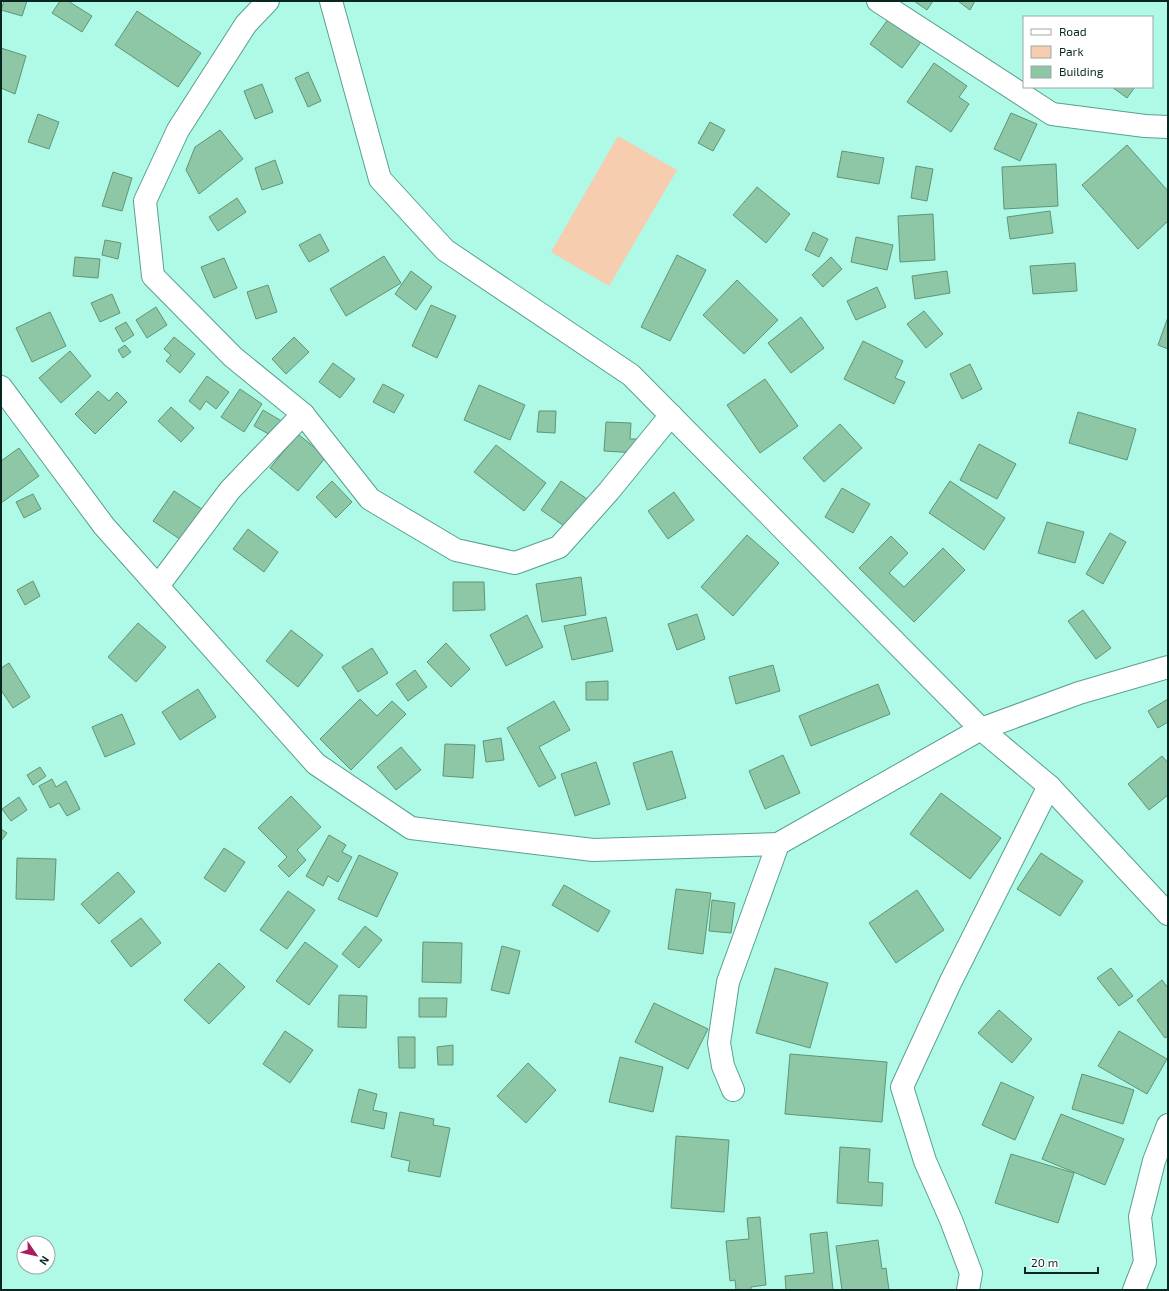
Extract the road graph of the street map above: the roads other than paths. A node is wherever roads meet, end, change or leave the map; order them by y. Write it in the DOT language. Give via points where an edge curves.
graph roads {
  1 [pos="268,1"];
  2 [pos="331,1"];
  3 [pos="878,1"];
  4 [pos="1168,126"];
  5 [pos="1,387"];
  6 [pos="303,414"];
  7 [pos="671,415"];
  8 [pos="158,586"];
  9 [pos="1168,667"];
  10 [pos="981,729"];
  11 [pos="1049,786"];
  12 [pos="778,844"];
  13 [pos="1168,914"];
  14 [pos="733,1090"];
  15 [pos="1168,1125"];
  16 [pos="968,1290"];
  17 [pos="1134,1290"];
  1 -- 6 [label="street" via="246,24 178,130 145,201 153,276 233,357"];
  2 -- 7 [label="street" via="380,179 445,250 631,375"];
  3 -- 4 [label="street" via="1052,114 1145,126"];
  5 -- 8 [label="street" via="104,526"];
  6 -- 7 [label="street" via="370,500 456,550 515,563 559,547"];
  6 -- 8 [label="street" via="230,490"];
  7 -- 10 [label="street"];
  8 -- 12 [label="street" via="316,764 410,828 593,850"];
  9 -- 10 [label="street" via="1079,693"];
  10 -- 11 [label="street"];
  10 -- 12 [label="street"];
  11 -- 13 [label="street"];
  11 -- 16 [label="street" via="950,983 902,1087 925,1161 971,1272"];
  12 -- 14 [label="street" via="728,982 719,1043 723,1066"];
  15 -- 17 [label="street" via="1154,1161 1140,1217 1145,1262"];
}
